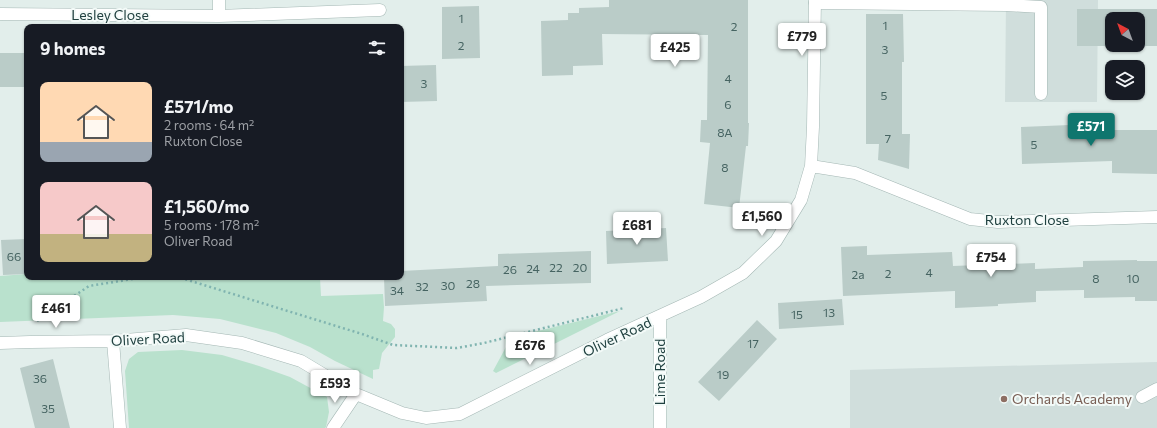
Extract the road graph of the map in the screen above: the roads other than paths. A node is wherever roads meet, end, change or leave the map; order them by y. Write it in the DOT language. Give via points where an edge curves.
graph roads {
  1 [pos="219,0"];
  2 [pos="815,2"];
  3 [pos="380,10"];
  4 [pos="0,14"];
  5 [pos="219,16"];
  6 [pos="1041,94"];
  7 [pos="811,166"];
  8 [pos="1157,217"];
  9 [pos="660,317"];
  10 [pos="113,341"];
  11 [pos="0,344"];
  12 [pos="1157,389"];
  13 [pos="356,394"];
  14 [pos="1142,397"];
  15 [pos="120,428"];
  16 [pos="333,428"];
  17 [pos="660,428"];
  1 -- 5 [label="street"];
  2 -- 6 [label="street" via="1041,7"];
  2 -- 7 [label="street, Oliver Road"];
  3 -- 5 [label="street, Lesley Close"];
  4 -- 5 [label="street, Lesley Close"];
  7 -- 8 [label="street, Ruxton Close" via="855,173 970,219 998,222"];
  7 -- 9 [label="street, Oliver Road" via="801,200 776,241 743,273 701,298"];
  9 -- 13 [label="street, Oliver Road" via="607,340 460,414 426,418 402,413"];
  9 -- 17 [label="street, Lime Road"];
  10 -- 11 [label="street, Oliver Road"];
  10 -- 13 [label="street, Oliver Road" via="186,335 242,342 301,361"];
  10 -- 15 [label="street"];
  12 -- 14 [label="street"];
  13 -- 16 [label="street"];
}
